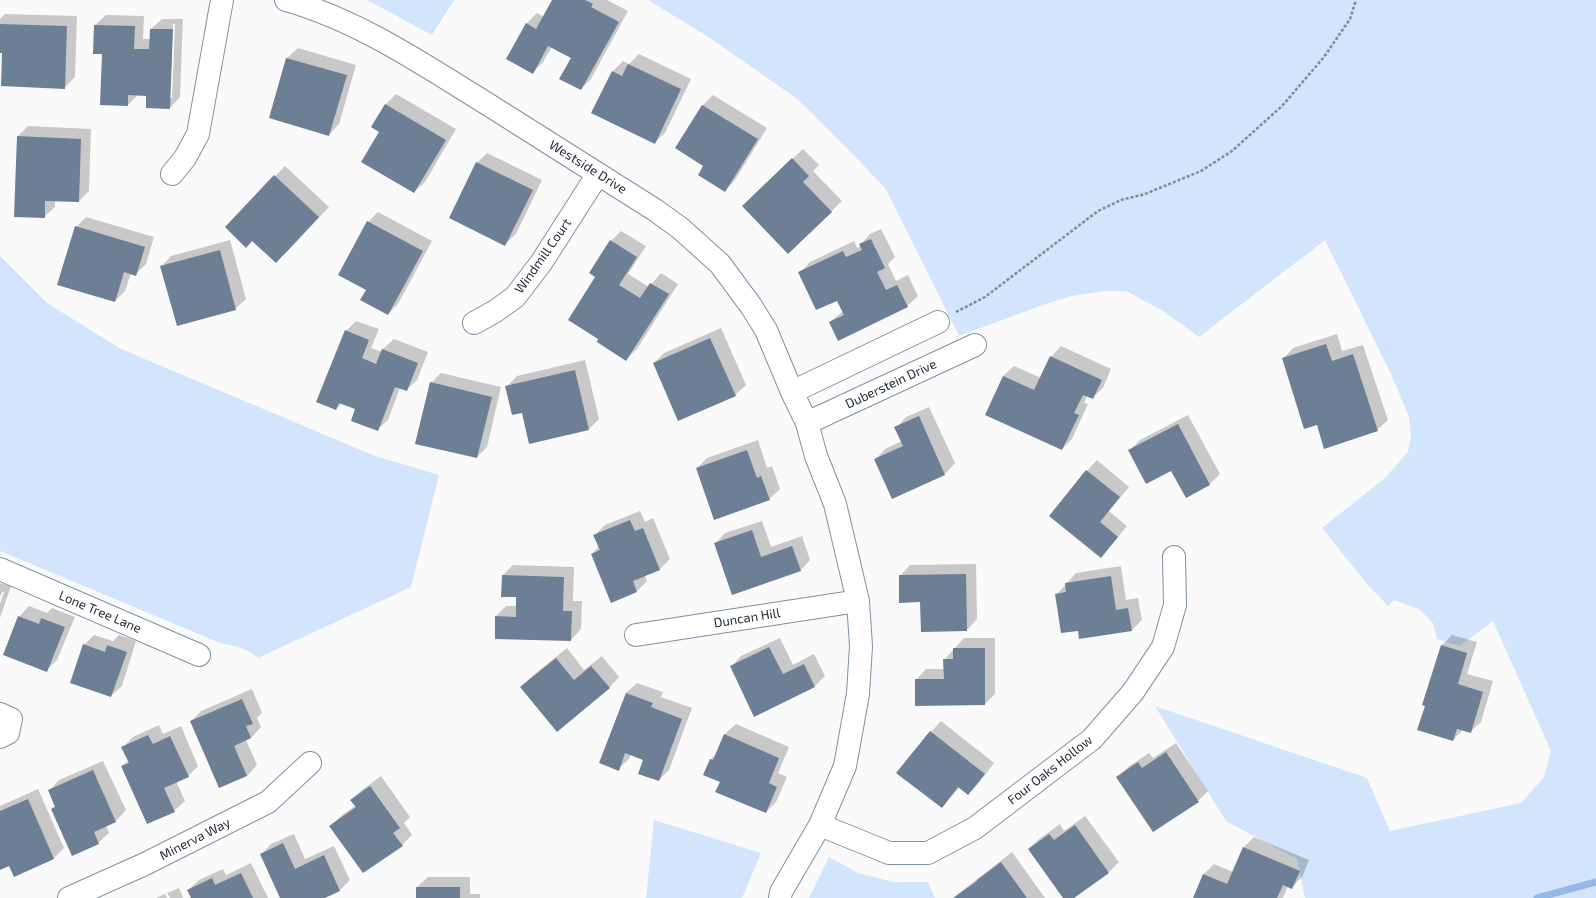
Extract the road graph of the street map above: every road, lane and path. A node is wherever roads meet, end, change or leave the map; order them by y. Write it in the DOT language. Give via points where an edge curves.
graph roads {
  1 [pos="222,0"];
  2 [pos="286,0"];
  3 [pos="1356,0"];
  4 [pos="172,174"];
  5 [pos="598,174"];
  6 [pos="938,322"];
  7 [pos="474,323"];
  8 [pos="975,345"];
  9 [pos="792,392"];
  10 [pos="807,423"];
  11 [pos="1174,557"];
  12 [pos="0,569"];
  13 [pos="858,601"];
  14 [pos="636,635"];
  15 [pos="199,655"];
  16 [pos="0,714"];
  17 [pos="0,737"];
  18 [pos="310,763"];
  19 [pos="820,825"];
  20 [pos="69,898"];
  21 [pos="780,898"];
  1 -- 4 [label="street" via="198,134 185,158"];
  2 -- 5 [label="street, Westside Drive" via="340,19 381,40"];
  3 -- 6 [label="path" via="1350,19 1324,57 1282,106 1232,151 1201,171 1098,211 985,297"];
  5 -- 7 [label="street, Windmill Court" via="541,263 515,297"];
  5 -- 9 [label="street, Westside Drive" via="674,223 720,264 766,330"];
  6 -- 9 [label="street"];
  8 -- 10 [label="street, Duberstein Drive"];
  9 -- 10 [label="street, Westside Drive"];
  10 -- 13 [label="street, Westside Drive" via="816,456 835,504"];
  11 -- 19 [label="street, Four Oaks Hollow" via="1175,606 1164,647 1133,692 1092,739 975,828 928,853 890,852"];
  12 -- 15 [label="street, Lone Tree Lane"];
  13 -- 14 [label="street, Duncan Hill"];
  13 -- 19 [label="street, Westside Drive" via="861,646 858,694 845,766"];
  16 -- 17 [label="street" via="11,719 8,733"];
  18 -- 20 [label="street, Minerva Way" via="268,802 145,864"];
  19 -- 21 [label="street, Westside Drive"];
}
